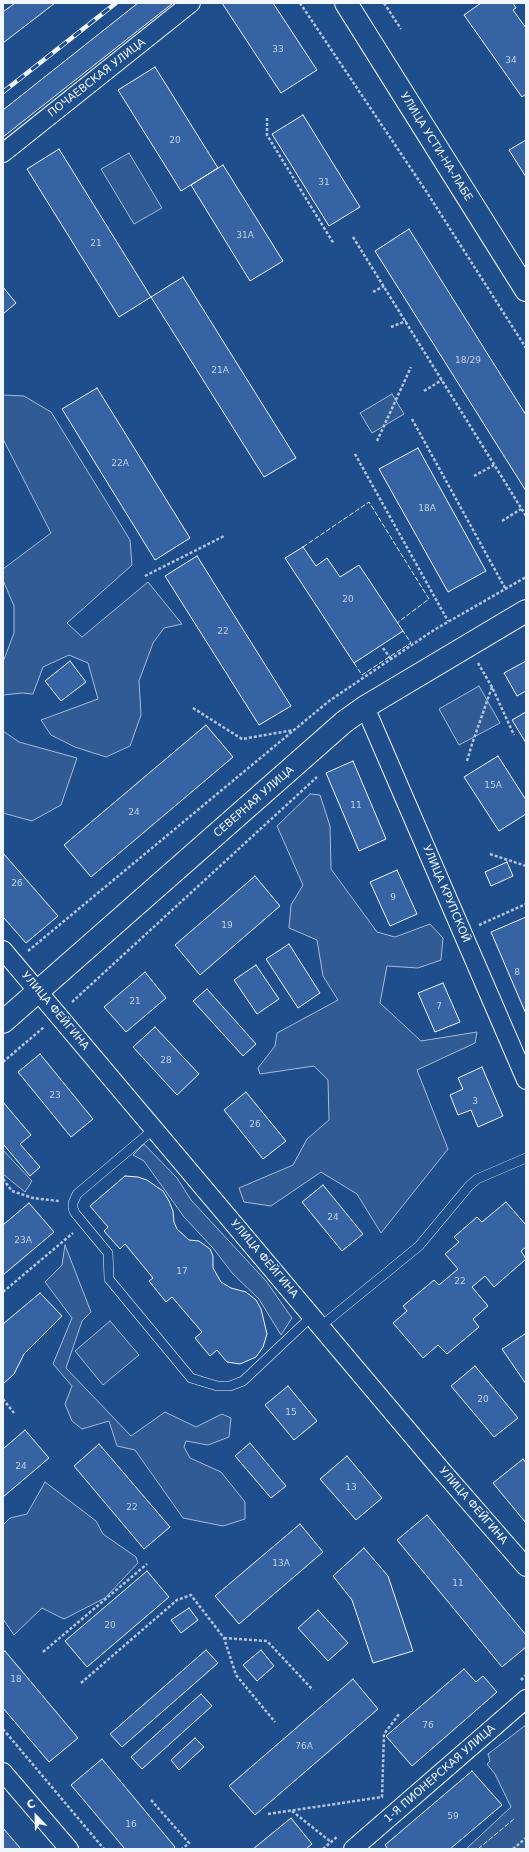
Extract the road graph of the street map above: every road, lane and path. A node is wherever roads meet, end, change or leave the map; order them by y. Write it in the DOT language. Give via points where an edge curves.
graph roads {
  1 [pos="191,3"];
  2 [pos="300,3"];
  3 [pos="346,3"];
  4 [pos="384,3"];
  5 [pos="401,29"];
  6 [pos="267,118"];
  7 [pos="3,153"];
  8 [pos="353,237"];
  9 [pos="334,244"];
  10 [pos="384,286"];
  11 [pos="526,290"];
  12 [pos="373,292"];
  13 [pos="406,321"];
  14 [pos="391,327"];
  15 [pos="526,348"];
  16 [pos="411,367"];
  17 [pos="442,380"];
  18 [pos="424,391"];
  19 [pos="412,419"];
  20 [pos="376,441"];
  21 [pos="355,454"];
  22 [pos="494,465"];
  23 [pos="474,476"];
  24 [pos="521,509"];
  25 [pos="526,516"];
  26 [pos="502,521"];
  27 [pos="224,536"];
  28 [pos="145,576"];
  29 [pos="526,577"];
  30 [pos="505,588"];
  31 [pos="526,611"];
  32 [pos="448,621"];
  33 [pos="383,648"];
  34 [pos="391,659"];
  35 [pos="472,666"];
  36 [pos="492,687"];
  37 [pos="365,707"];
  38 [pos="193,708"];
  39 [pos="294,730"];
  40 [pos="514,735"];
  41 [pos="467,761"];
  42 [pos="320,773"];
  43 [pos="490,854"];
  44 [pos="526,866"];
  45 [pos="526,904"];
  46 [pos="462,933"];
  47 [pos="8,956"];
  48 [pos="37,992"];
  49 [pos="58,1014"];
  50 [pos="3,1022"];
  51 [pos="3,1062"];
  52 [pos="526,1080"];
  53 [pos="154,1129"];
  54 [pos="526,1158"];
  55 [pos="3,1179"];
  56 [pos="73,1203"];
  57 [pos="84,1224"];
  58 [pos="3,1292"];
  59 [pos="317,1321"];
  60 [pos="3,1399"];
  61 [pos="14,1413"];
  62 [pos="147,1564"];
  63 [pos="526,1567"];
  64 [pos="224,1638"];
  65 [pos="43,1652"];
  66 [pos="81,1683"];
  67 [pos="313,1690"];
  68 [pos="526,1699"];
  69 [pos="399,1714"];
  70 [pos="275,1722"];
  71 [pos="3,1729"];
  72 [pos="3,1772"];
  73 [pos="151,1800"];
  74 [pos="291,1811"];
  75 [pos="268,1814"];
  76 [pos="526,1838"];
  77 [pos="331,1842"];
  78 [pos="69,1849"];
  79 [pos="104,1849"];
  80 [pos="182,1849"];
  81 [pos="353,1849"];
  82 [pos="513,1849"];
  1 -- 7 [label="street, ПОЧАЕВСКАЯ УЛИЦА"];
  2 -- 15 [label="path" via="426,191"];
  3 -- 11 [label="street, УЛИЦА УСТИ-НА-ЛАБЕ"];
  4 -- 5 [label="path"];
  6 -- 9 [label="path" via="267,135"];
  8 -- 10 [label="path"];
  10 -- 12 [label="path"];
  10 -- 13 [label="path"];
  13 -- 14 [label="path"];
  13 -- 17 [label="path"];
  16 -- 20 [label="path"];
  17 -- 18 [label="path"];
  17 -- 22 [label="path"];
  19 -- 30 [label="path"];
  21 -- 32 [label="path"];
  22 -- 23 [label="path"];
  22 -- 24 [label="path"];
  24 -- 25 [label="path"];
  24 -- 26 [label="path"];
  27 -- 28 [label="path"];
  29 -- 30 [label="path"];
  30 -- 32 [label="path"];
  31 -- 37 [label="street, СЕВЕРНАЯ УЛИЦА"];
  32 -- 34 [label="path"];
  33 -- 34 [label="path"];
  34 -- 39 [label="path" via="329,701"];
  35 -- 36 [label="path" via="478,662"];
  36 -- 40 [label="path"];
  36 -- 41 [label="path"];
  37 -- 46 [label="street, УЛИЦА КРУПСКОЙ"];
  37 -- 48 [label="street, СЕВЕРНАЯ УЛИЦА" via="344,722"];
  38 -- 39 [label="path" via="242,739"];
  39 -- 47 [label="path"];
  42 -- 49 [label="path"];
  43 -- 44 [label="path"];
  45 -- 46 [label="path"];
  46 -- 52 [label="street, УЛИЦА КРУПСКОЙ"];
  47 -- 48 [label="street, УЛИЦА ФЕЙГИНА"];
  48 -- 49 [label="street, УЛИЦА ФЕЙГИНА"];
  48 -- 50 [label="street, СЕВЕРНАЯ УЛИЦА"];
  49 -- 51 [label="path"];
  49 -- 53 [label="street, УЛИЦА ФЕЙГИНА"];
  53 -- 56 [label="lane" via="77,1194"];
  53 -- 59 [label="street, УЛИЦА ФЕЙГИНА"];
  54 -- 59 [label="lane" via="477,1179 419,1246"];
  55 -- 56 [label="path" via="12,1191 33,1198"];
  56 -- 57 [label="lane" via="75,1213"];
  57 -- 58 [label="path"];
  57 -- 59 [label="lane" via="108,1253 109,1279 191,1378 217,1386 230,1386 243,1381"];
  59 -- 63 [label="street, УЛИЦА ФЕЙГИНА"];
  60 -- 61 [label="path"];
  62 -- 65 [label="path"];
  64 -- 66 [label="path" via="191,1595 177,1600"];
  64 -- 67 [label="path" via="267,1641"];
  64 -- 70 [label="path" via="236,1675"];
  68 -- 81 [label="street, 1-Я ПИОНЕРСКАЯ УЛИЦА"];
  69 -- 74 [label="path" via="384,1734 382,1797"];
  71 -- 79 [label="path"];
  72 -- 78 [label="street"];
  73 -- 80 [label="path" via="189,1843"];
  74 -- 75 [label="path"];
  74 -- 77 [label="path"];
  76 -- 82 [label="path"];
}
